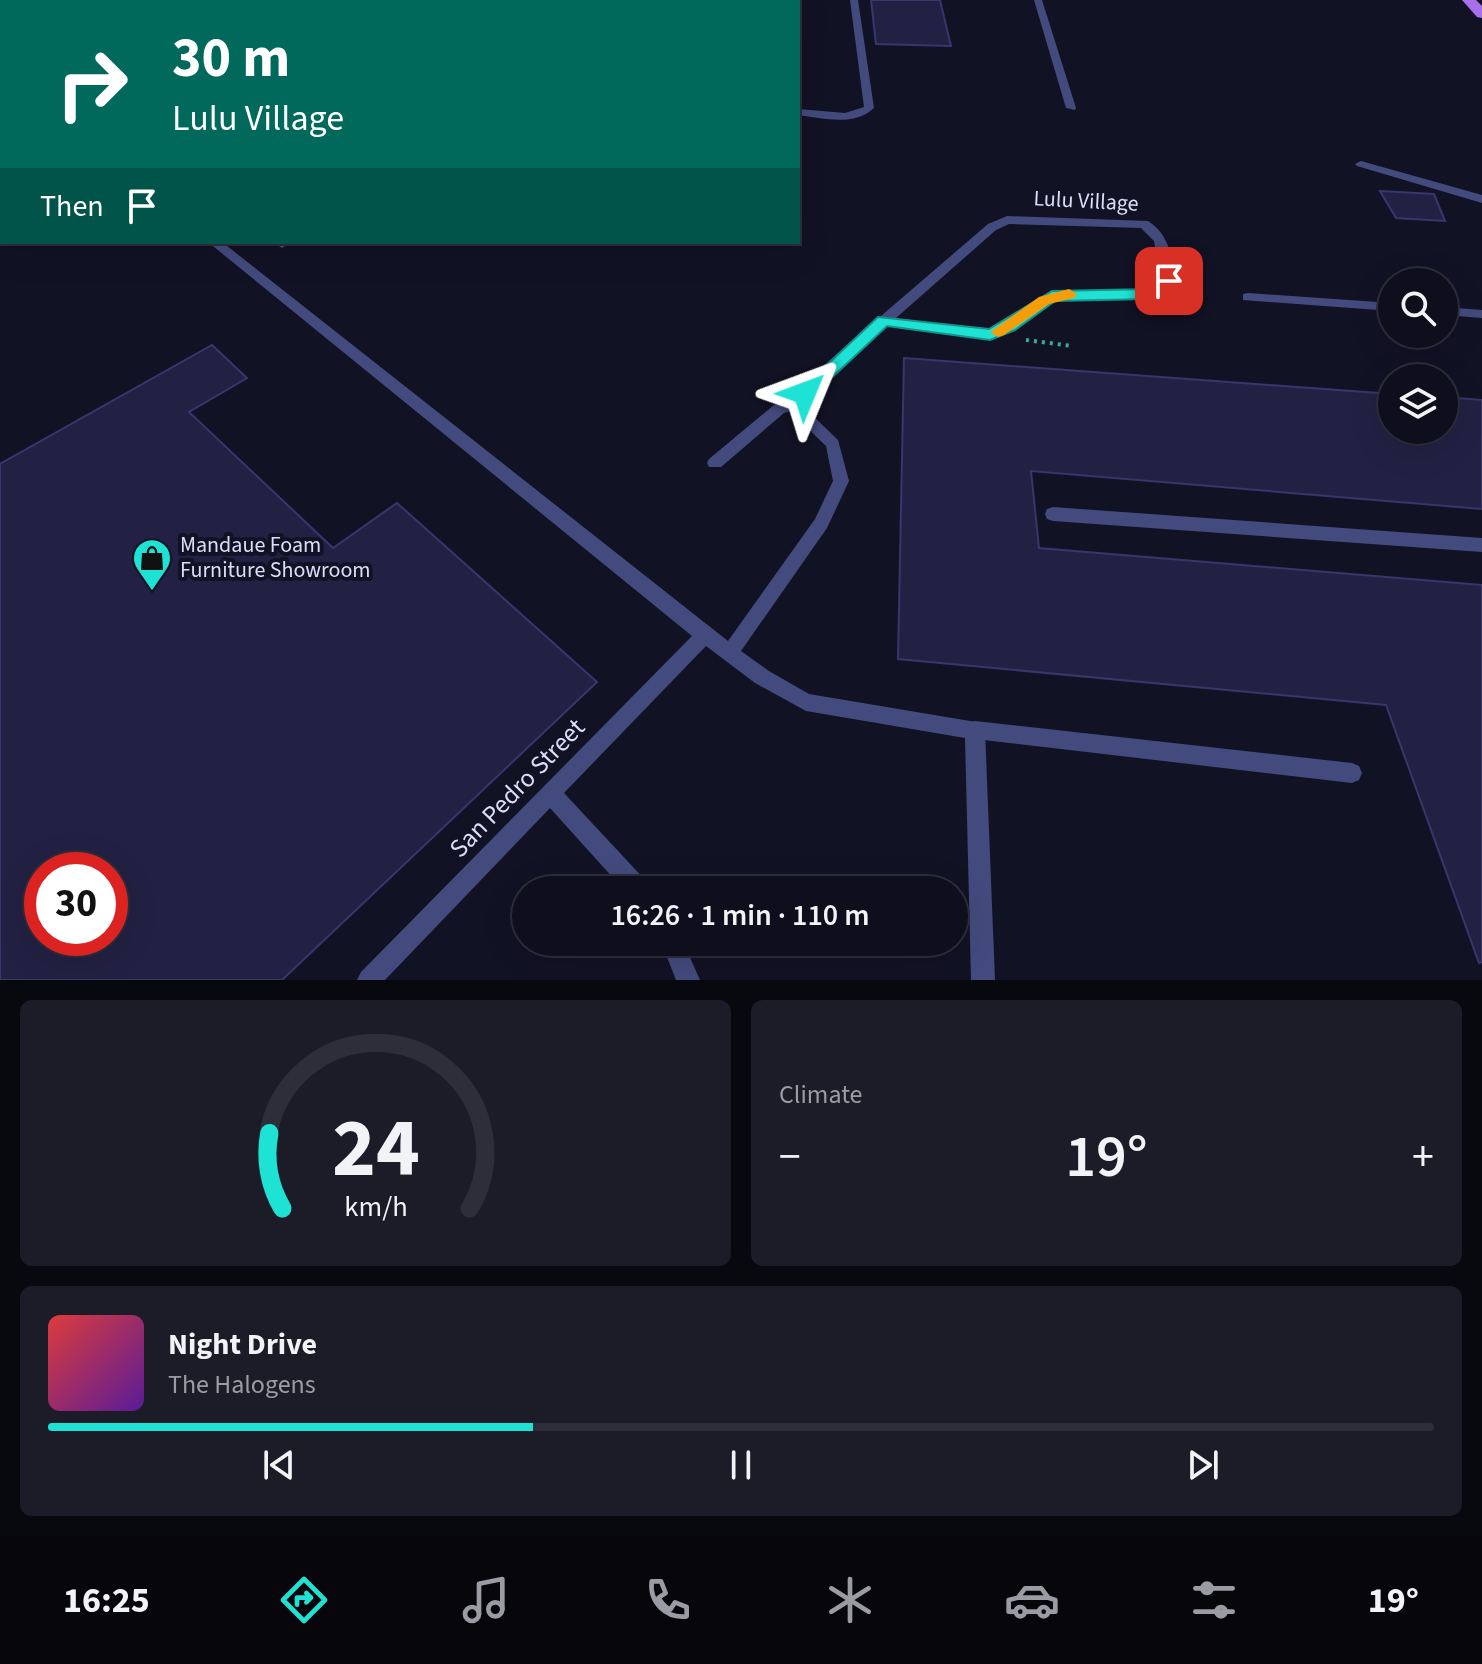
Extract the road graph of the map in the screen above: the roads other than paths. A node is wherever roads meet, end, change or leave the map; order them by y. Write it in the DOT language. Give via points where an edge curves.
graph roads {
  1 [pos="854,0"];
  2 [pos="1038,0"];
  3 [pos="1469,0"];
  4 [pos="1482,14"];
  5 [pos="1071,108"];
  6 [pos="800,112"];
  7 [pos="1361,164"];
  8 [pos="1482,199"];
  9 [pos="216,244"];
  10 [pos="1248,297"];
  11 [pos="1378,306"];
  12 [pos="1458,312"];
  13 [pos="1482,314"];
  14 [pos="883,321"];
  15 [pos="799,404"];
  16 [pos="715,463"];
  17 [pos="1053,514"];
  18 [pos="1482,545"];
  19 [pos="705,635"];
  20 [pos="729,654"];
  21 [pos="975,730"];
  22 [pos="1352,773"];
  23 [pos="551,794"];
  24 [pos="626,876"];
  25 [pos="678,956"];
  26 [pos="369,980"];
  27 [pos="688,980"];
  28 [pos="983,980"];
  1 -- 6 [label="street" via="869,108 850,116"];
  2 -- 5 [label="street"];
  3 -- 4 [label="main road"];
  7 -- 8 [label="street"];
  9 -- 19 [label="street"];
  10 -- 11 [label="street"];
  12 -- 13 [label="street"];
  14 -- 14 [label="street, Lulu Village" via="992,227 1007,220 1144,224 1160,237 1169,281 1163,290 1052,296 990,335"];
  14 -- 15 [label="street, Lulu Village" via="815,381"];
  15 -- 16 [label="street" via="779,409"];
  15 -- 20 [label="street" via="833,444 841,481 821,523"];
  17 -- 18 [label="street"];
  19 -- 20 [label="street"];
  19 -- 23 [label="street, San Pedro Street"];
  20 -- 21 [label="street" via="806,702"];
  21 -- 22 [label="street"];
  21 -- 28 [label="street"];
  23 -- 24 [label="street"];
  23 -- 26 [label="street, San Pedro Street"];
  25 -- 27 [label="street"];
}
